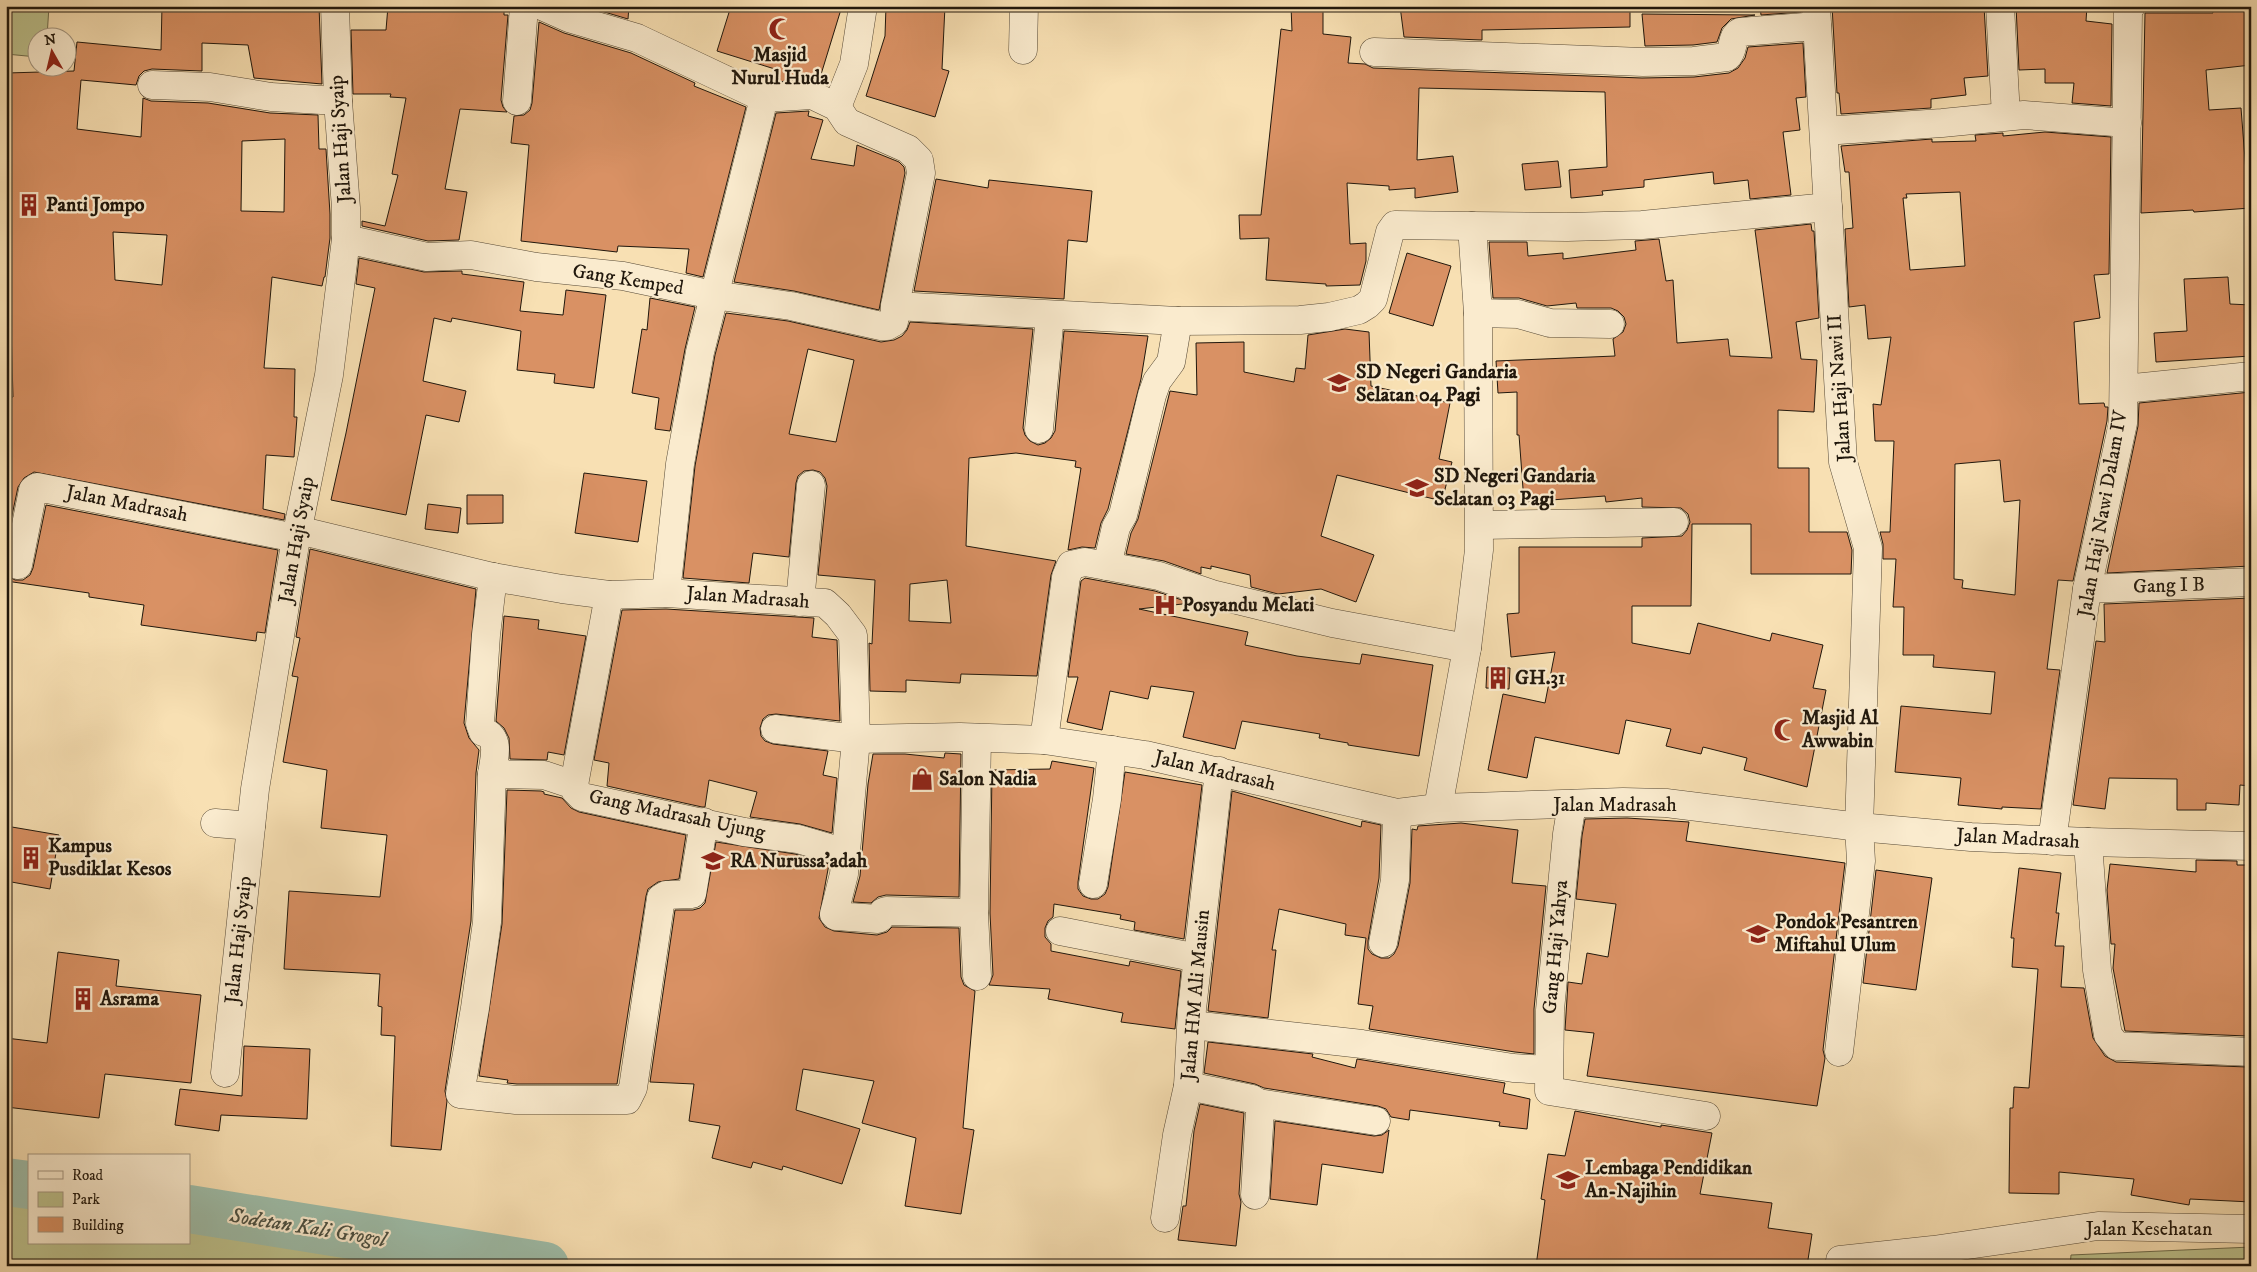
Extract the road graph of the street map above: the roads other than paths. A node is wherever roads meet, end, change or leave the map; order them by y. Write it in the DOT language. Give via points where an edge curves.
graph roads {
  1 [pos="335,6"];
  2 [pos="524,6"];
  3 [pos="542,6"];
  4 [pos="863,6"];
  5 [pos="1024,6"];
  6 [pos="2000,6"];
  7 [pos="2131,6"];
  8 [pos="1817,16"];
  9 [pos="1023,50"];
  10 [pos="1374,52"];
  11 [pos="152,85"];
  12 [pos="764,98"];
  13 [pos="338,101"];
  14 [pos="517,101"];
  15 [pos="838,107"];
  16 [pos="2006,116"];
  17 [pos="2127,123"];
  18 [pos="1824,131"];
  19 [pos="1828,206"];
  20 [pos="1472,226"];
  21 [pos="346,239"];
  22 [pos="714,295"];
  23 [pos="895,306"];
  24 [pos="1478,313"];
  25 [pos="1050,316"];
  26 [pos="1178,321"];
  27 [pos="1610,324"];
  28 [pos="2251,376"];
  29 [pos="2124,389"];
  30 [pos="1039,429"];
  31 [pos="811,485"];
  32 [pos="1674,522"];
  33 [pos="1480,525"];
  34 [pos="297,534"];
  35 [pos="18,565"];
  36 [pos="1107,566"];
  37 [pos="493,577"];
  38 [pos="2251,582"];
  39 [pos="2087,589"];
  40 [pos="666,592"];
  41 [pos="609,595"];
  42 [pos="800,602"];
  43 [pos="1467,648"];
  44 [pos="775,729"];
  45 [pos="977,738"];
  46 [pos="856,739"];
  47 [pos="1044,740"];
  48 [pos="1112,750"];
  49 [pos="1219,771"];
  50 [pos="492,774"];
  51 [pos="574,784"];
  52 [pos="1572,804"];
  53 [pos="1438,808"];
  54 [pos="1397,812"];
  55 [pos="704,822"];
  56 [pos="215,823"];
  57 [pos="251,826"];
  58 [pos="1859,826"];
  59 [pos="2052,841"];
  60 [pos="2088,842"];
  61 [pos="2251,846"];
  62 [pos="845,864"];
  63 [pos="1093,884"];
  64 [pos="974,913"];
  65 [pos="1060,931"];
  66 [pos="1383,943"];
  67 [pos="1198,958"];
  68 [pos="977,976"];
  69 [pos="1192,1025"];
  70 [pos="1839,1052"];
  71 [pos="2251,1052"];
  72 [pos="225,1072"];
  73 [pos="1548,1081"];
  74 [pos="1188,1086"];
  75 [pos="1258,1103"];
  76 [pos="1706,1116"];
  77 [pos="1376,1121"];
  78 [pos="1255,1194"];
  79 [pos="1165,1218"];
  80 [pos="2251,1229"];
  81 [pos="1840,1260"];
  1 -- 13 [label="street, Jalan Haji Syaip"];
  2 -- 14 [label="street"];
  3 -- 12 [label="street" via="569,18 637,38"];
  4 -- 15 [label="street" via="854,64"];
  5 -- 9 [label="street"];
  6 -- 16 [label="street"];
  7 -- 17 [label="street, Jalan Haji Nawi Dalam IV" via="2128,11"];
  8 -- 10 [label="street" via="1740,32 1734,37 1731,54 1727,57 1694,61"];
  8 -- 18 [label="street, Jalan Haji Nawi II"];
  11 -- 13 [label="street" via="210,87 271,97"];
  12 -- 15 [label="street" via="812,95"];
  12 -- 22 [label="street"];
  13 -- 21 [label="street, Jalan Haji Syaip"];
  15 -- 23 [label="street" via="847,122 908,149 919,160 921,173"];
  16 -- 17 [label="street"];
  16 -- 18 [label="street"];
  17 -- 29 [label="street, Jalan Haji Nawi Dalam IV"];
  18 -- 19 [label="street, Jalan Haji Nawi II"];
  19 -- 20 [label="street" via="1690,222 1601,227"];
  19 -- 58 [label="street, Jalan Haji Nawi II" via="1843,462 1868,548"];
  20 -- 24 [label="street"];
  20 -- 26 [label="street" via="1394,225 1373,299 1359,310 1300,320"];
  21 -- 22 [label="street, Gang Kemped" via="427,257 486,257 536,267 623,276"];
  21 -- 34 [label="street, Jalan Haji Syaip" via="328,375"];
  22 -- 23 [label="street, Gang Kemped" via="791,306 881,326 894,322"];
  22 -- 40 [label="street" via="680,464"];
  23 -- 25 [label="street"];
  24 -- 27 [label="street" via="1518,314 1550,323"];
  24 -- 33 [label="street"];
  25 -- 26 [label="street"];
  25 -- 30 [label="street"];
  26 -- 36 [label="street" via="1171,362 1157,381 1152,395"];
  28 -- 29 [label="street"];
  29 -- 39 [label="street, Jalan Haji Nawi Dalam IV" via="2123,423"];
  31 -- 42 [label="street"];
  32 -- 33 [label="street"];
  33 -- 43 [label="street"];
  34 -- 35 [label="street, Jalan Madrasah" via="37,487 33,490"];
  34 -- 37 [label="street, Jalan Madrasah"];
  34 -- 57 [label="street, Jalan Haji Syaip"];
  36 -- 43 [label="street" via="1159,576 1212,594 1332,623"];
  36 -- 47 [label="street" via="1085,562 1071,565 1066,577"];
  37 -- 41 [label="street, Jalan Madrasah"];
  37 -- 50 [label="street" via="480,724 483,732 489,733 493,739"];
  38 -- 39 [label="street, Gang I B"];
  39 -- 59 [label="street, Jalan Haji Nawi Dalam IV"];
  40 -- 41 [label="street, Jalan Madrasah"];
  40 -- 42 [label="street, Jalan Madrasah"];
  41 -- 51 [label="street"];
  42 -- 46 [label="street, Jalan Madrasah" via="825,603 853,635"];
  43 -- 53 [label="street"];
  44 -- 46 [label="street"];
  45 -- 46 [label="street, Jalan Madrasah"];
  45 -- 47 [label="street, Jalan Madrasah"];
  45 -- 64 [label="street"];
  46 -- 62 [label="street"];
  47 -- 48 [label="street, Jalan Madrasah"];
  48 -- 49 [label="street, Jalan Madrasah"];
  48 -- 63 [label="street"];
  49 -- 54 [label="street, Jalan Madrasah"];
  49 -- 67 [label="street, Jalan HM Ali Mausin"];
  50 -- 51 [label="street, Gang Madrasah Ujung" via="544,775"];
  50 -- 55 [label="street" via="486,922 460,1094 516,1100 627,1100 633,1088 661,898 692,894"];
  51 -- 55 [label="street, Gang Madrasah Ujung" via="582,797"];
  52 -- 53 [label="street, Jalan Madrasah"];
  52 -- 58 [label="street, Jalan Madrasah" via="1666,804"];
  52 -- 73 [label="street, Gang Haji Yahya" via="1550,1010"];
  53 -- 54 [label="street, Jalan Madrasah"];
  54 -- 66 [label="street" via="1395,880"];
  55 -- 62 [label="street, Gang Madrasah Ujung" via="744,832 798,839"];
  56 -- 57 [label="street"];
  57 -- 72 [label="street, Jalan Haji Syaip"];
  58 -- 59 [label="street, Jalan Madrasah"];
  58 -- 70 [label="street, Jalan Haji Nawi II" via="1861,861"];
  59 -- 60 [label="street, Jalan Madrasah"];
  60 -- 61 [label="street, Jalan Madrasah"];
  60 -- 71 [label="street" via="2097,970 2108,1035 2117,1046"];
  62 -- 64 [label="street" via="834,912 836,916 878,919 886,911"];
  64 -- 68 [label="street"];
  65 -- 67 [label="street"];
  67 -- 69 [label="street, Jalan HM Ali Mausin"];
  69 -- 73 [label="street" via="1362,1044 1514,1068"];
  69 -- 74 [label="street, Jalan HM Ali Mausin"];
  73 -- 76 [label="street"];
  74 -- 75 [label="street"];
  74 -- 79 [label="street, Jalan HM Ali Mausin"];
  75 -- 77 [label="street"];
  75 -- 78 [label="street"];
  80 -- 81 [label="street, Jalan Kesehatan" via="2098,1226"];
}
